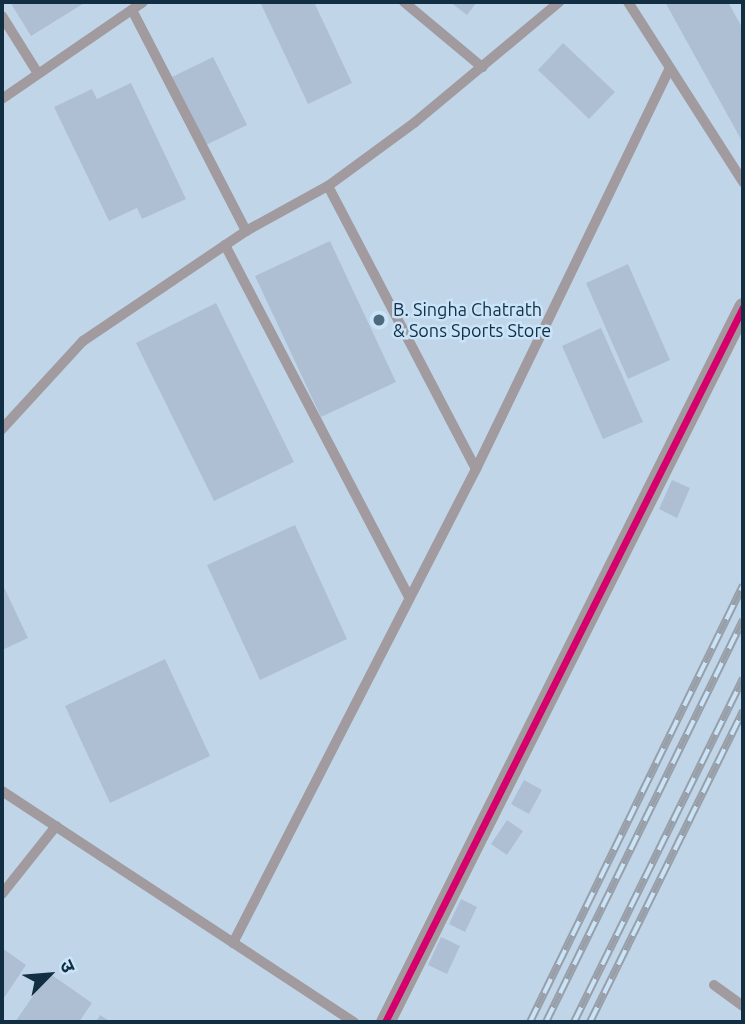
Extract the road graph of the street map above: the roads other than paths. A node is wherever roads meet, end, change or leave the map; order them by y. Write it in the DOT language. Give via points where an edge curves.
graph roads {
  1 [pos="144,2"];
  2 [pos="404,2"];
  3 [pos="559,2"];
  4 [pos="628,2"];
  5 [pos="132,10"];
  6 [pos="2,16"];
  7 [pos="482,67"];
  8 [pos="669,69"];
  9 [pos="37,72"];
  10 [pos="2,99"];
  11 [pos="743,182"];
  12 [pos="328,186"];
  13 [pos="246,231"];
  14 [pos="225,245"];
  15 [pos="743,307"];
  16 [pos="2,429"];
  17 [pos="476,469"];
  18 [pos="409,597"];
  19 [pos="2,791"];
  20 [pos="56,826"];
  21 [pos="2,894"];
  22 [pos="233,943"];
  23 [pos="714,985"];
  24 [pos="743,1006"];
  25 [pos="354,1022"];
  26 [pos="384,1022"];
  1 -- 5 [label="lane"];
  2 -- 7 [label="lane"];
  3 -- 7 [label="lane"];
  4 -- 8 [label="lane"];
  5 -- 9 [label="lane"];
  5 -- 13 [label="lane"];
  6 -- 9 [label="lane"];
  7 -- 12 [label="lane"];
  8 -- 11 [label="lane"];
  8 -- 17 [label="lane"];
  9 -- 10 [label="lane"];
  12 -- 13 [label="lane"];
  12 -- 17 [label="lane"];
  13 -- 14 [label="lane"];
  14 -- 16 [label="lane" via="83,341"];
  14 -- 18 [label="lane"];
  15 -- 26 [label="street"];
  17 -- 18 [label="lane"];
  18 -- 22 [label="lane"];
  19 -- 20 [label="lane"];
  20 -- 21 [label="lane"];
  20 -- 22 [label="lane"];
  22 -- 25 [label="lane"];
  23 -- 24 [label="lane"];
}
